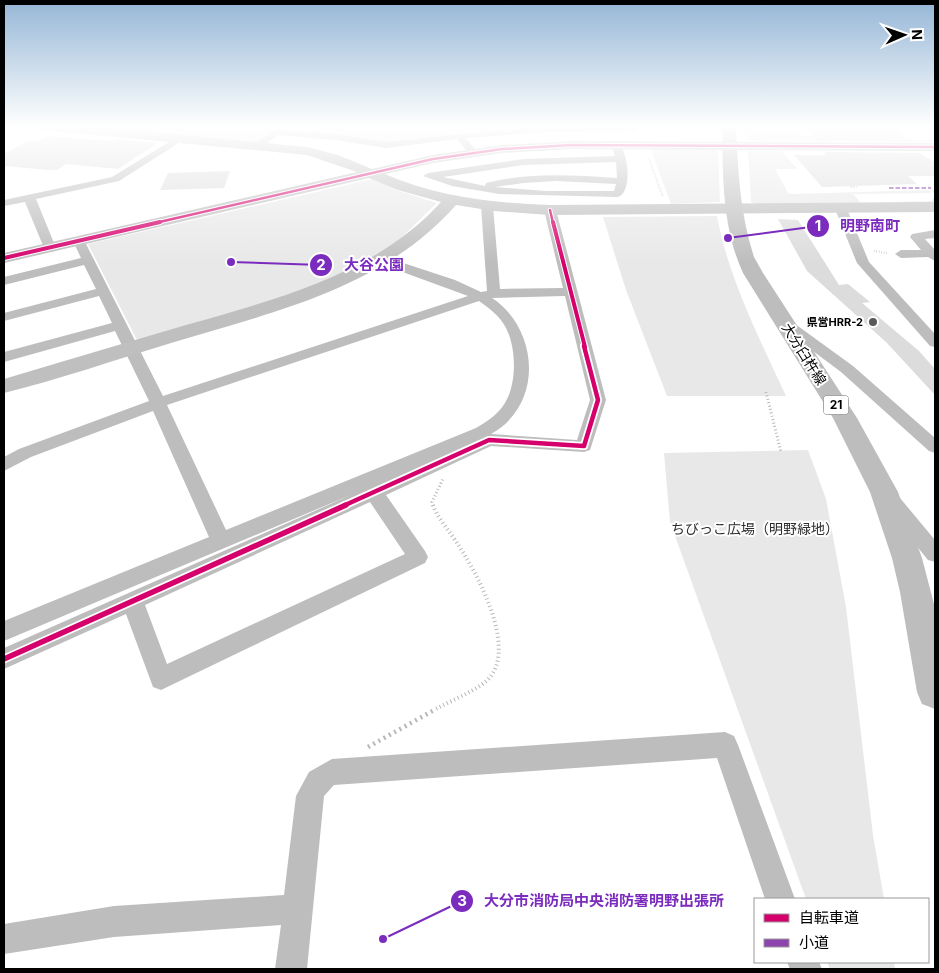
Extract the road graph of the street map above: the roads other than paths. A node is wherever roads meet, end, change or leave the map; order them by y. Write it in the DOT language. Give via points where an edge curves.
graph roads {
  1 [pos="127,171"];
  2 [pos="369,171"];
  3 [pos="381,171"];
  4 [pos="459,171"];
  5 [pos="624,171"];
  6 [pos="729,171"];
  7 [pos="373,173"];
  8 [pos="623,181"];
  9 [pos="475,189"];
  10 [pos="29,197"];
  11 [pos="452,200"];
  12 [pos="4,203"];
  13 [pos="487,206"];
  14 [pos="935,207"];
  15 [pos="735,208"];
  16 [pos="841,209"];
  17 [pos="550,210"];
  18 [pos="935,234"];
  19 [pos="79,241"];
  20 [pos="50,248"];
  21 [pos="901,254"];
  22 [pos="933,255"];
  23 [pos="4,258"];
  24 [pos="88,260"];
  25 [pos="382,260"];
  26 [pos="4,280"];
  27 [pos="102,290"];
  28 [pos="570,292"];
  29 [pos="488,294"];
  30 [pos="4,317"];
  31 [pos="783,321"];
  32 [pos="118,325"];
  33 [pos="935,343"];
  34 [pos="130,348"];
  35 [pos="4,357"];
  36 [pos="4,386"];
  37 [pos="158,403"];
  38 [pos="486,436"];
  39 [pos="935,447"];
  40 [pos="4,465"];
  41 [pos="374,492"];
  42 [pos="884,492"];
  43 [pos="221,540"];
  44 [pos="935,554"];
  45 [pos="132,601"];
  46 [pos="4,631"];
  47 [pos="4,659"];
  48 [pos="935,692"];
  49 [pos="780,898"];
  50 [pos="298,910"];
  51 [pos="4,938"];
  52 [pos="291,969"];
  1 -- 10 [label="street" via="115,179"];
  2 -- 7 [label="street"];
  3 -- 7 [label="street"];
  4 -- 9 [label="street" via="428,176"];
  5 -- 8 [label="street"];
  6 -- 15 [label="main road, 大分臼杵線 / 21"];
  7 -- 11 [label="street" via="403,187"];
  7 -- 19 [label="street"];
  8 -- 9 [label="street" via="536,179 506,181"];
  8 -- 9 [label="street" via="618,194 523,194"];
  10 -- 12 [label="street"];
  10 -- 20 [label="street"];
  11 -- 13 [label="street"];
  11 -- 25 [label="street" via="419,234"];
  13 -- 17 [label="street"];
  13 -- 29 [label="street"];
  14 -- 16 [label="street"];
  15 -- 16 [label="street"];
  15 -- 17 [label="street"];
  15 -- 31 [label="main road, 大分臼杵線 / 21" via="737,239 745,260"];
  16 -- 33 [label="street" via="863,263"];
  17 -- 28 [label="street"];
  18 -- 22 [label="street" via="916,237"];
  19 -- 20 [label="street"];
  19 -- 24 [label="street"];
  20 -- 23 [label="street"];
  21 -- 22 [label="street"];
  24 -- 26 [label="street"];
  24 -- 27 [label="street"];
  25 -- 29 [label="street"];
  25 -- 34 [label="street" via="303,296"];
  27 -- 30 [label="street"];
  27 -- 32 [label="street"];
  28 -- 29 [label="street"];
  28 -- 38 [label="street" via="598,400 584,446"];
  29 -- 37 [label="street"];
  29 -- 38 [label="street" via="515,330 522,360 520,383 510,409"];
  31 -- 39 [label="street" via="847,369"];
  31 -- 42 [label="main road, 大分臼杵線 / 21" via="866,455"];
  32 -- 34 [label="street"];
  32 -- 35 [label="street"];
  34 -- 36 [label="street"];
  34 -- 37 [label="street"];
  37 -- 40 [label="street" via="25,453"];
  37 -- 43 [label="street"];
  38 -- 41 [label="street"];
  38 -- 43 [label="street"];
  41 -- 45 [label="street"];
  41 -- 45 [label="street" via="418,557 160,679"];
  42 -- 44 [label="street"];
  42 -- 48 [label="main road, 大分臼杵線 / 21" via="916,592"];
  43 -- 46 [label="street"];
  45 -- 47 [label="street"];
  49 -- 50 [label="street" via="725,744 332,772 322,776 310,796"];
  50 -- 51 [label="street" via="162,915"];
  50 -- 52 [label="street"];
}
